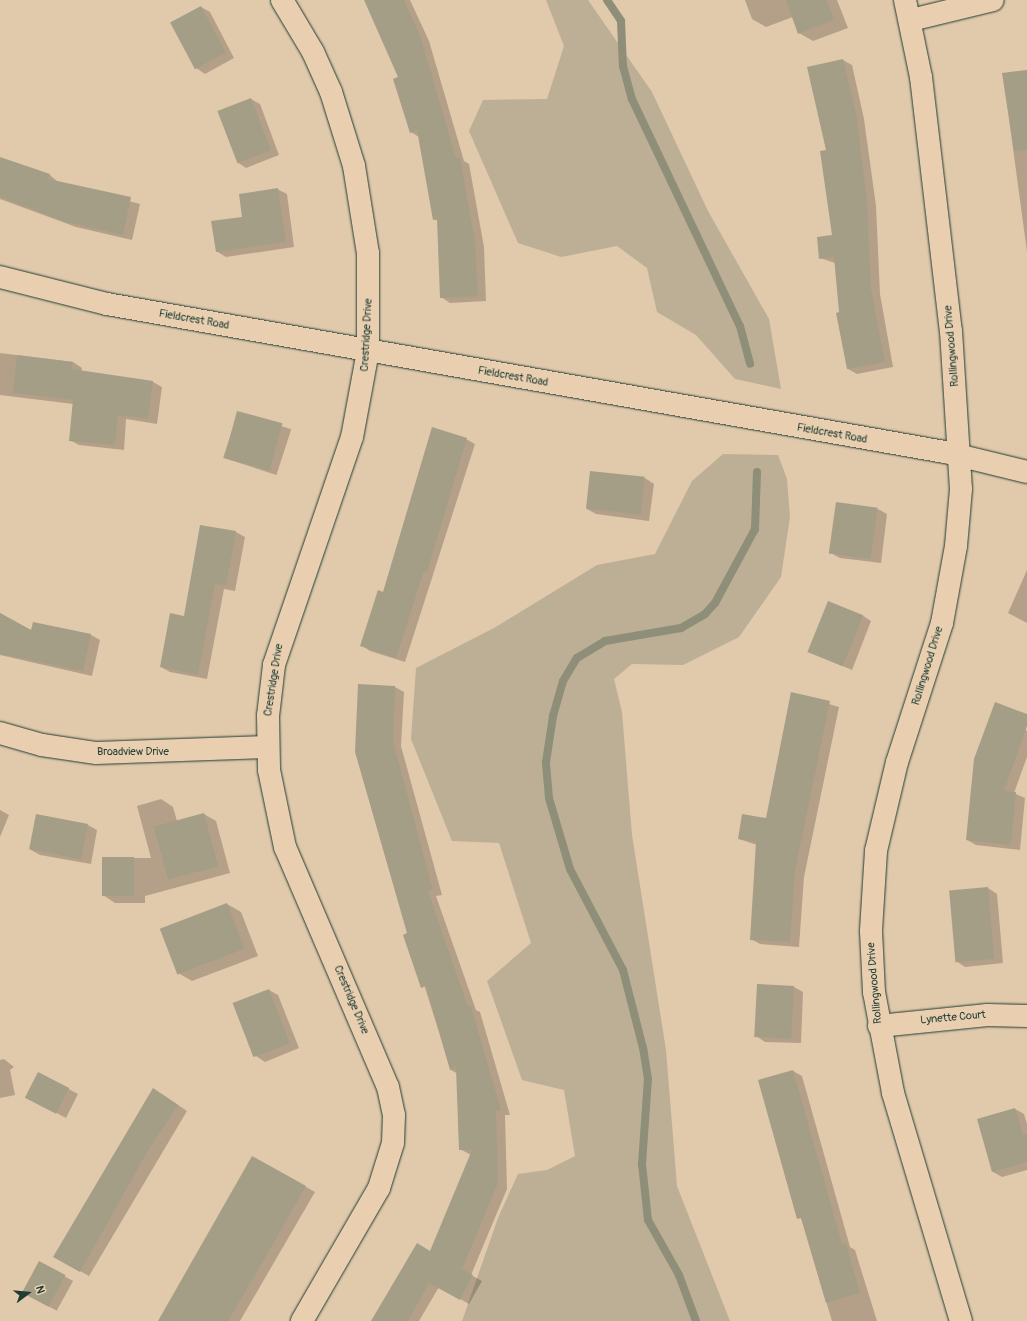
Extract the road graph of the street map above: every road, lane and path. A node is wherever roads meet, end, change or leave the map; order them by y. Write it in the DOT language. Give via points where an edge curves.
graph roads {
  1 [pos="282,0"];
  2 [pos="993,0"];
  3 [pos="908,10"];
  4 [pos="0,277"];
  5 [pos="368,351"];
  6 [pos="961,456"];
  7 [pos="1027,472"];
  8 [pos="0,733"];
  9 [pos="267,747"];
  10 [pos="1027,1016"];
  11 [pos="879,1026"];
  12 [pos="302,1321"];
  13 [pos="960,1321"];
  1 -- 5 [label="street, Crestridge Drive" via="313,52 331,92 354,166 368,253"];
  2 -- 3 [label="street"];
  3 -- 6 [label="street, Rollingwood Drive" via="921,77 951,331"];
  4 -- 5 [label="street, Fieldcrest Road" via="107,304"];
  5 -- 6 [label="street, Fieldcrest Road"];
  5 -- 9 [label="street, Crestridge Drive" via="352,437 280,640 270,694"];
  6 -- 7 [label="street, Fieldcrest Road"];
  6 -- 11 [label="street, Rollingwood Drive" via="950,585 930,665 897,762 876,851 872,931"];
  8 -- 9 [label="street, Broadview Drive" via="42,745 109,754"];
  9 -- 12 [label="street, Crestridge Drive" via="278,822 285,847 388,1087 394,1115 393,1143 379,1188"];
  10 -- 11 [label="street, Lynette Court" via="987,1015"];
  11 -- 13 [label="street, Rollingwood Drive" via="893,1093"];
}
